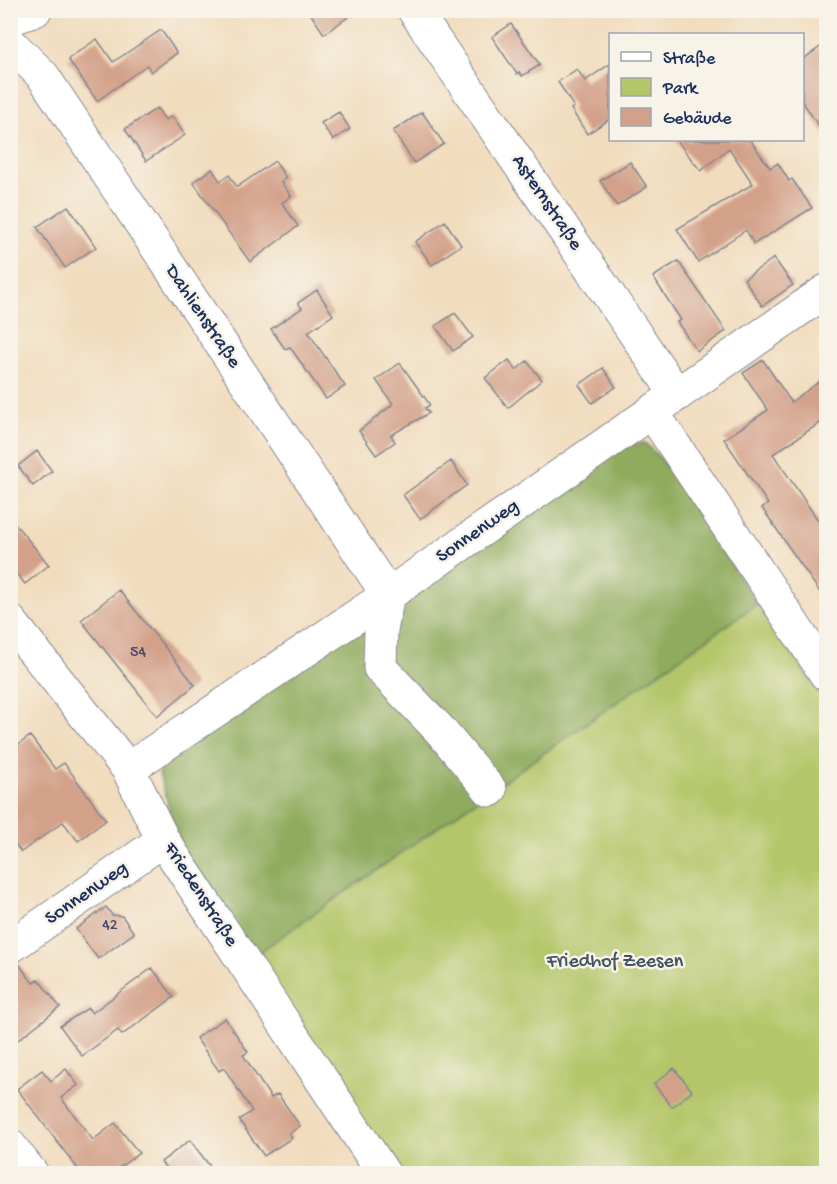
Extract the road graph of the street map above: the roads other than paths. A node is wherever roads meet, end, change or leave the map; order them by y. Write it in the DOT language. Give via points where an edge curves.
graph roads {
  1 [pos="35,10"];
  2 [pos="414,10"];
  3 [pos="10,19"];
  4 [pos="10,43"];
  5 [pos="826,291"];
  6 [pos="664,404"];
  7 [pos="388,595"];
  8 [pos="10,621"];
  9 [pos="826,674"];
  10 [pos="128,769"];
  11 [pos="490,790"];
  12 [pos="163,840"];
  13 [pos="10,947"];
  14 [pos="10,1146"];
  15 [pos="32,1173"];
  16 [pos="384,1173"];
  1 -- 3 [label="street"];
  2 -- 6 [label="street, Asternstraße"];
  4 -- 7 [label="street, Dahlienstraße" via="43,76"];
  5 -- 6 [label="street, Sonnenweg"];
  6 -- 7 [label="street, Sonnenweg"];
  6 -- 9 [label="street, Asternstraße"];
  7 -- 10 [label="street, Sonnenweg"];
  7 -- 11 [label="street" via="381,630 380,668"];
  8 -- 10 [label="street, Friedenstraße"];
  10 -- 12 [label="street, Friedenstraße"];
  12 -- 13 [label="street, Sonnenweg"];
  12 -- 16 [label="street, Friedenstraße"];
  14 -- 15 [label="street"];
}
